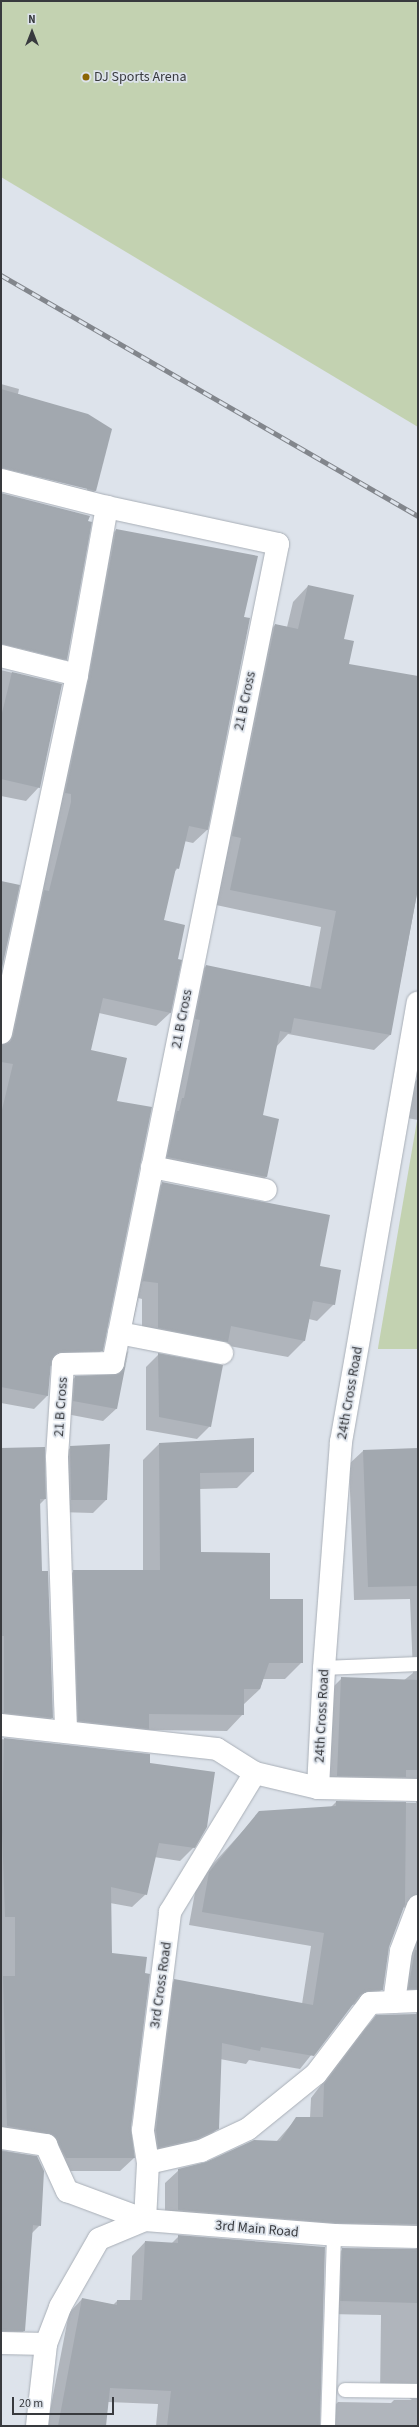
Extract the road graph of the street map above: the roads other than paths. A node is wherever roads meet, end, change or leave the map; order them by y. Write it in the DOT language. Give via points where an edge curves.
graph roads {
  1 [pos="1,480"];
  2 [pos="107,507"];
  3 [pos="1,656"];
  4 [pos="77,675"];
  5 [pos="418,1003"];
  6 [pos="1,1033"];
  7 [pos="152,1167"];
  8 [pos="266,1190"];
  9 [pos="119,1333"];
  10 [pos="222,1353"];
  11 [pos="418,1664"];
  12 [pos="324,1668"];
  13 [pos="1,1725"];
  14 [pos="66,1732"];
  15 [pos="255,1773"];
  16 [pos="318,1788"];
  17 [pos="418,1790"];
  18 [pos="418,1906"];
  19 [pos="394,2002"];
  20 [pos="418,2002"];
  21 [pos="1,2138"];
  22 [pos="148,2163"];
  23 [pos="145,2220"];
  24 [pos="334,2235"];
  25 [pos="418,2237"];
  26 [pos="1,2343"];
  27 [pos="46,2344"];
  28 [pos="345,2390"];
  29 [pos="418,2390"];
  30 [pos="37,2426"];
  31 [pos="328,2426"];
  1 -- 2 [label="street, 21 B Cross"];
  2 -- 4 [label="street"];
  2 -- 7 [label="street, 21 B Cross" via="278,544"];
  3 -- 4 [label="street"];
  4 -- 6 [label="street"];
  5 -- 12 [label="street, 24th Cross Road" via="341,1442"];
  7 -- 8 [label="street"];
  7 -- 9 [label="street, 21 B Cross"];
  9 -- 10 [label="street"];
  9 -- 14 [label="street, 21 B Cross" via="113,1363 63,1364 57,1458"];
  11 -- 12 [label="lane"];
  12 -- 16 [label="street, 24th Cross Road"];
  13 -- 14 [label="street"];
  14 -- 15 [label="street" via="217,1749"];
  15 -- 16 [label="street"];
  15 -- 22 [label="street, 3rd Cross Road" via="170,1912 143,2130"];
  16 -- 17 [label="street"];
  18 -- 19 [label="street" via="401,1951"];
  19 -- 20 [label="street"];
  19 -- 22 [label="street" via="370,2003 316,2074 248,2129 201,2152"];
  21 -- 23 [label="street" via="46,2145 67,2190"];
  22 -- 23 [label="street, 3rd Cross Road"];
  23 -- 24 [label="street, 3rd Main Road"];
  23 -- 27 [label="street, 3rd Main Road" via="99,2239 60,2307"];
  24 -- 25 [label="street, 3rd Main Road"];
  24 -- 31 [label="lane"];
  26 -- 27 [label="street"];
  27 -- 30 [label="street"];
  28 -- 29 [label="lane"];
}
